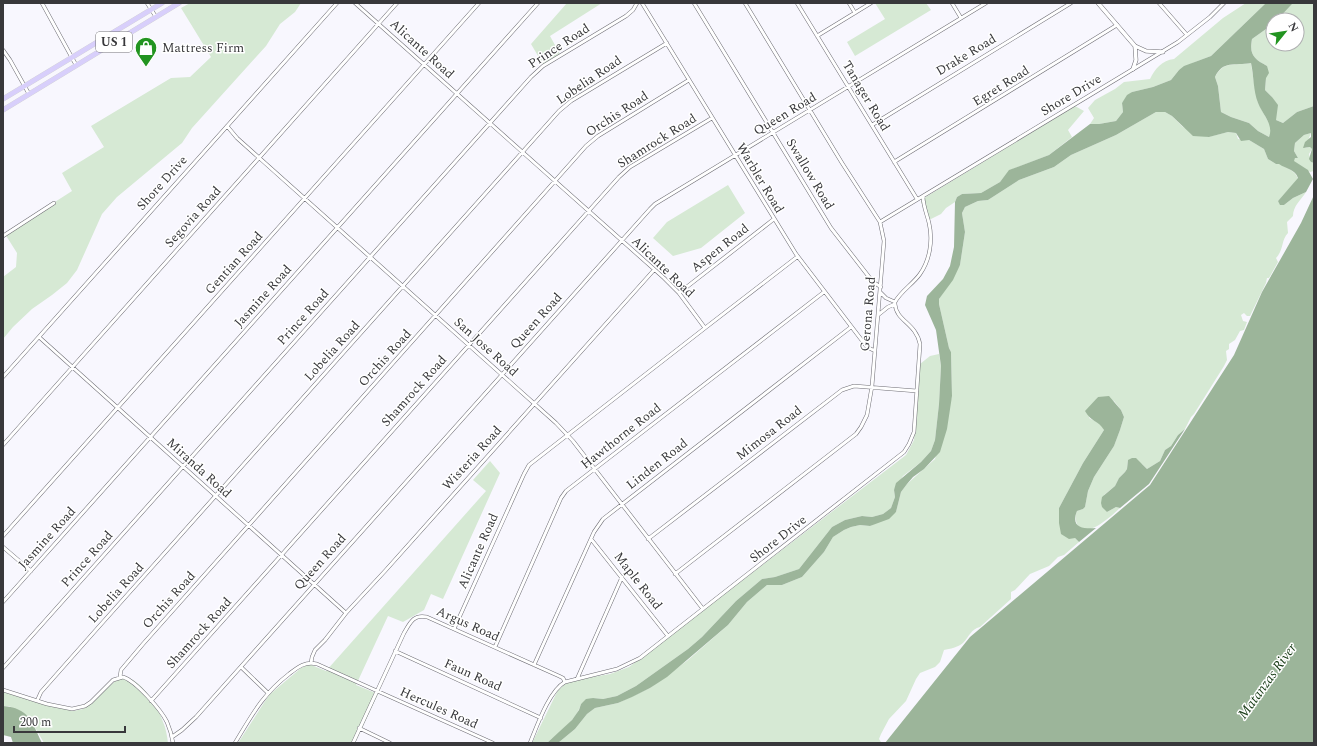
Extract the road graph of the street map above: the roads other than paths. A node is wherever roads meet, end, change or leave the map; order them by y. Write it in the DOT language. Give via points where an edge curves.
graph roads {
  1 [pos="42,3"];
  2 [pos="147,3"];
  3 [pos="162,3"];
  4 [pos="179,3"];
  5 [pos="337,3"];
  6 [pos="356,3"];
  7 [pos="397,3"];
  8 [pos="479,3"];
  9 [pos="538,3"];
  10 [pos="637,3"];
  11 [pos="642,3"];
  12 [pos="694,3"];
  13 [pos="745,3"];
  14 [pos="797,3"];
  15 [pos="849,3"];
  16 [pos="871,3"];
  17 [pos="952,3"];
  18 [pos="986,3"];
  19 [pos="1071,3"];
  20 [pos="1098,3"];
  21 [pos="1159,3"];
  22 [pos="1217,3"];
  23 [pos="1224,3"];
  24 [pos="1221,7"];
  25 [pos="151,10"];
  26 [pos="855,13"];
  27 [pos="156,17"];
  28 [pos="961,18"];
  29 [pos="379,24"];
  30 [pos="1117,25"];
  31 [pos="1187,35"];
  32 [pos="817,36"];
  33 [pos="667,43"];
  34 [pos="1135,46"];
  35 [pos="3,50"];
  36 [pos="1163,52"];
  37 [pos="72,57"];
  38 [pos="424,64"];
  39 [pos="76,65"];
  40 [pos="1133,69"];
  41 [pos="689,80"];
  42 [pos="25,86"];
  43 [pos="848,87"];
  44 [pos="30,94"];
  45 [pos="457,94"];
  46 [pos="3,99"];
  47 [pos="3,110"];
  48 [pos="810,110"];
  49 [pos="712,118"];
  50 [pos="490,123"];
  51 [pos="872,125"];
  52 [pos="227,126"];
  53 [pos="773,133"];
  54 [pos="523,152"];
  55 [pos="735,156"];
  56 [pos="259,158"];
  57 [pos="894,162"];
  58 [pos="555,182"];
  59 [pos="923,196"];
  60 [pos="304,198"];
  61 [pos="917,200"];
  62 [pos="54,203"];
  63 [pos="588,211"];
  64 [pos="774,219"];
  65 [pos="880,222"];
  66 [pos="338,228"];
  67 [pos="3,236"];
  68 [pos="621,240"];
  69 [pos="370,257"];
  70 [pos="797,257"];
  71 [pos="654,270"];
  72 [pos="403,286"];
  73 [pos="881,287"];
  74 [pos="824,292"];
  75 [pos="880,292"];
  76 [pos="679,293"];
  77 [pos="436,316"];
  78 [pos="878,316"];
  79 [pos="851,327"];
  80 [pos="705,328"];
  81 [pos="39,337"];
  82 [pos="469,345"];
  83 [pos="875,351"];
  84 [pos="72,368"];
  85 [pos="502,374"];
  86 [pos="3,377"];
  87 [pos="872,387"];
  88 [pos="917,391"];
  89 [pos="534,404"];
  90 [pos="118,408"];
  91 [pos="567,434"];
  92 [pos="150,438"];
  93 [pos="3,445"];
  94 [pos="183,467"];
  95 [pos="594,469"];
  96 [pos="216,496"];
  97 [pos="621,504"];
  98 [pos="249,525"];
  99 [pos="3,536"];
  100 [pos="591,539"];
  101 [pos="648,539"];
  102 [pos="3,547"];
  103 [pos="282,555"];
  104 [pos="31,571"];
  105 [pos="675,574"];
  106 [pos="622,577"];
  107 [pos="314,584"];
  108 [pos="3,602"];
  109 [pos="703,609"];
  110 [pos="346,613"];
  111 [pos="454,629"];
  112 [pos="668,636"];
  113 [pos="495,647"];
  114 [pos="396,651"];
  115 [pos="311,663"];
  116 [pos="534,665"];
  117 [pos="241,667"];
  118 [pos="3,668"];
  119 [pos="120,677"];
  120 [pos="577,679"];
  121 [pos="565,682"];
  122 [pos="3,690"];
  123 [pos="377,691"];
  124 [pos="268,693"];
  125 [pos="37,701"];
  126 [pos="151,701"];
  127 [pos="541,718"];
  128 [pos="359,728"];
  129 [pos="172,737"];
  130 [pos="173,743"];
  131 [pos="235,743"];
  132 [pos="353,743"];
  133 [pos="390,743"];
  134 [pos="493,743"];
  135 [pos="530,743"];
  1 -- 37 [label="street"];
  2 -- 25 [label="street"];
  3 -- 25 [label="main road, US 1"];
  4 -- 27 [label="main road, US 1"];
  5 -- 52 [label="street, Shore Drive"];
  6 -- 29 [label="street, Alicante Road"];
  7 -- 29 [label="street, Segovia Road"];
  8 -- 38 [label="street, Gentian Road"];
  9 -- 45 [label="street, Jasmine Road"];
  10 -- 50 [label="street, Prince Road" via="626,16 537,71"];
  11 -- 33 [label="street, Warbler Road"];
  12 -- 53 [label="street, Swallow Road"];
  13 -- 48 [label="street, Gerona Road"];
  14 -- 32 [label="street, Tanager Road"];
  15 -- 26 [label="street"];
  16 -- 26 [label="street"];
  17 -- 28 [label="street"];
  18 -- 28 [label="street, Queen Road"];
  19 -- 51 [label="street, Drake Road"];
  20 -- 30 [label="street"];
  21 -- 31 [label="street"];
  22 -- 24 [label="street"];
  23 -- 24 [label="street, Shore Drive"];
  24 -- 31 [label="street, Shore Drive"];
  25 -- 27 [label="street"];
  25 -- 37 [label="main road, US 1"];
  26 -- 32 [label="street"];
  27 -- 39 [label="main road, US 1"];
  28 -- 43 [label="street, Queen Road"];
  29 -- 38 [label="street, Alicante Road"];
  29 -- 56 [label="street, Segovia Road"];
  30 -- 34 [label="street"];
  30 -- 57 [label="street, Egret Road"];
  31 -- 36 [label="street, Shore Drive"];
  32 -- 43 [label="street, Tanager Road"];
  33 -- 41 [label="street, Warbler Road"];
  33 -- 54 [label="street, Lobelia Road" via="571,101"];
  34 -- 36 [label="street" via="1146,51"];
  34 -- 40 [label="street" via="1136,60"];
  35 -- 42 [label="street"];
  36 -- 40 [label="street, Shore Drive"];
  37 -- 39 [label="street"];
  37 -- 42 [label="main road, US 1"];
  38 -- 45 [label="street, Alicante Road"];
  38 -- 60 [label="street, Gentian Road"];
  39 -- 44 [label="main road, US 1"];
  40 -- 59 [label="street, Shore Drive"];
  41 -- 49 [label="street, Warbler Road"];
  41 -- 58 [label="street, Orchis Road" via="598,136"];
  42 -- 44 [label="street"];
  42 -- 46 [label="main road, US 1"];
  43 -- 48 [label="street, Queen Road"];
  43 -- 51 [label="street, Tanager Road"];
  44 -- 47 [label="main road, US 1"];
  45 -- 50 [label="street, Alicante Road"];
  45 -- 66 [label="street, Jasmine Road"];
  48 -- 53 [label="street, Queen Road"];
  48 -- 65 [label="street, Gerona Road"];
  49 -- 55 [label="street, Warbler Road"];
  49 -- 63 [label="street, Shamrock Road" via="625,171"];
  50 -- 54 [label="street, Alicante Road"];
  50 -- 69 [label="street, Prince Road"];
  51 -- 57 [label="street, Tanager Road"];
  52 -- 56 [label="street, San Jose Road"];
  52 -- 81 [label="street, Shore Drive"];
  53 -- 55 [label="street, Queen Road"];
  53 -- 73 [label="street, Swallow Road" via="831,228 872,282"];
  54 -- 58 [label="street, Alicante Road"];
  54 -- 72 [label="street, Lobelia Road"];
  55 -- 64 [label="street, Warbler Road"];
  55 -- 68 [label="street, Queen Road" via="655,204"];
  56 -- 60 [label="street, San Jose Road"];
  56 -- 84 [label="street, Segovia Road"];
  57 -- 61 [label="street, Tanager Road"];
  58 -- 63 [label="street, Alicante Road"];
  58 -- 77 [label="street, Orchis Road"];
  59 -- 61 [label="street, Shore Drive"];
  59 -- 75 [label="street" via="930,230 928,256 920,274 895,302"];
  60 -- 66 [label="street, San Jose Road"];
  60 -- 90 [label="street, Gentian Road"];
  61 -- 65 [label="street, Shore Drive"];
  62 -- 67 [label="street"];
  63 -- 68 [label="street, Alicante Road"];
  63 -- 82 [label="street, Shamrock Road"];
  64 -- 70 [label="street, Warbler Road"];
  64 -- 76 [label="street, Aspen Road"];
  65 -- 73 [label="street, Gerona Road" via="884,241"];
  66 -- 69 [label="street, San Jose Road"];
  66 -- 92 [label="street, Jasmine Road"];
  68 -- 71 [label="street, Alicante Road"];
  68 -- 85 [label="street, Queen Road"];
  69 -- 72 [label="street, San Jose Road"];
  69 -- 94 [label="street, Prince Road"];
  70 -- 74 [label="street, Warbler Road"];
  70 -- 80 [label="street"];
  71 -- 76 [label="street, Alicante Road"];
  71 -- 89 [label="street, Wisteria Road"];
  72 -- 77 [label="street, San Jose Road"];
  72 -- 96 [label="street, Lobelia Road"];
  73 -- 75 [label="street, Gerona Road"];
  74 -- 79 [label="street, Warbler Road"];
  74 -- 95 [label="street, Hawthorne Road"];
  75 -- 78 [label="street, Gerona Road"];
  76 -- 80 [label="street, Alicante Road"];
  77 -- 82 [label="street, San Jose Road"];
  77 -- 98 [label="street, Orchis Road"];
  78 -- 83 [label="street, Gerona Road"];
  78 -- 88 [label="street, Shore Drive" via="895,304 898,314 918,335 920,349"];
  79 -- 83 [label="street, Warbler Road" via="867,347"];
  79 -- 97 [label="street, Linden Road"];
  80 -- 91 [label="street, Alicante Road"];
  81 -- 84 [label="street, Miranda Road"];
  81 -- 86 [label="street, Shore Drive"];
  82 -- 85 [label="street, San Jose Road"];
  82 -- 103 [label="street, Shamrock Road"];
  83 -- 87 [label="street, Gerona Road"];
  84 -- 90 [label="street, Miranda Road"];
  84 -- 93 [label="street, Segovia Road"];
  85 -- 89 [label="street, San Jose Road"];
  85 -- 107 [label="street, Queen Road"];
  87 -- 88 [label="street, Mimosa Road"];
  87 -- 101 [label="street, Mimosa Road" via="854,386 842,390"];
  87 -- 105 [label="street, Gerona Road" via="867,415 856,434"];
  88 -- 109 [label="street, Shore Drive" via="912,438 900,457"];
  89 -- 91 [label="street, San Jose Road"];
  89 -- 110 [label="street, Wisteria Road"];
  90 -- 92 [label="street, Miranda Road"];
  90 -- 99 [label="street, Gentian Road"];
  91 -- 95 [label="street, San Jose Road"];
  91 -- 111 [label="street, Alicante Road" via="529,465"];
  92 -- 94 [label="street, Miranda Road"];
  92 -- 104 [label="street, Jasmine Road"];
  94 -- 96 [label="street, Miranda Road"];
  94 -- 118 [label="street, Prince Road"];
  95 -- 97 [label="street, San Jose Road"];
  95 -- 113 [label="street, Hawthorne Road" via="564,494"];
  96 -- 98 [label="street, Miranda Road"];
  96 -- 125 [label="street, Lobelia Road" via="46,686"];
  97 -- 100 [label="street, Linden Road" via="603,519"];
  97 -- 101 [label="street, San Jose Road"];
  98 -- 103 [label="street, Miranda Road"];
  98 -- 119 [label="street, Orchis Road" via="121,670"];
  100 -- 106 [label="street, Maple Road"];
  100 -- 116 [label="street, Linden Road"];
  101 -- 105 [label="street, San Jose Road"];
  102 -- 104 [label="street"];
  103 -- 107 [label="street, Miranda Road"];
  103 -- 126 [label="street, Shamrock Road"];
  104 -- 108 [label="street, Jasmine Road"];
  105 -- 109 [label="street, San Jose Road"];
  106 -- 112 [label="street, Maple Road"];
  106 -- 120 [label="street"];
  107 -- 110 [label="street, Miranda Road"];
  107 -- 117 [label="street, Queen Road"];
  109 -- 112 [label="street, Shore Drive"];
  110 -- 115 [label="street, Wisteria Road" via="315,650"];
  111 -- 113 [label="street, Argus Road"];
  111 -- 114 [label="street, Argus Road" via="426,617 417,616 411,620"];
  112 -- 120 [label="street, Shore Drive" via="640,658 625,666"];
  113 -- 116 [label="street, Argus Road"];
  114 -- 123 [label="street, Argus Road"];
  114 -- 127 [label="street, Faun Road"];
  115 -- 123 [label="street"];
  115 -- 124 [label="street" via="297,667"];
  116 -- 121 [label="street, Argus Road" via="563,678"];
  117 -- 124 [label="street"];
  117 -- 129 [label="street, Queen Road" via="187,726"];
  119 -- 125 [label="street" via="113,680 91,702 79,708 69,709"];
  119 -- 126 [label="street" via="131,680"];
  120 -- 121 [label="street, Shore Drive"];
  121 -- 127 [label="street, Shore Drive" via="552,693"];
  122 -- 125 [label="street"];
  123 -- 128 [label="street"];
  123 -- 134 [label="street, Hercules Road"];
  124 -- 131 [label="street"];
  126 -- 129 [label="street" via="166,720"];
  127 -- 135 [label="street, Shore Drive"];
  128 -- 132 [label="street"];
  128 -- 133 [label="street"];
  129 -- 130 [label="street"];
}
